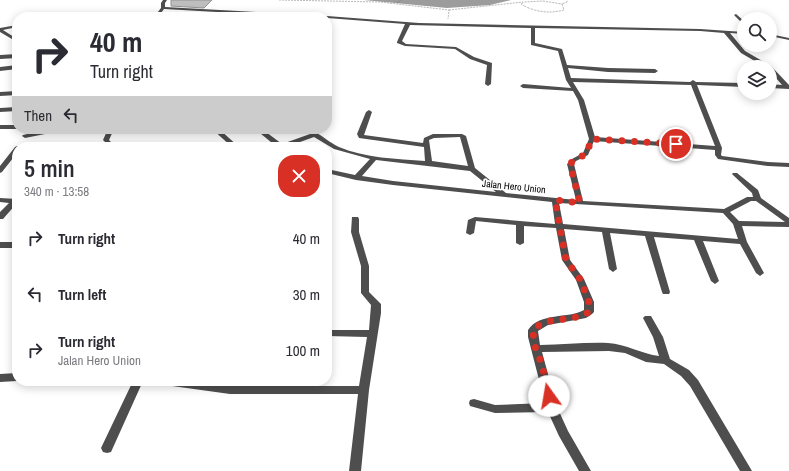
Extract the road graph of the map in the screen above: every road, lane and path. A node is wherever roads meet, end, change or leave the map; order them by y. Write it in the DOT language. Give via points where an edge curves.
graph roads {
  1 [pos="165,0"];
  2 [pos="279,0"];
  3 [pos="402,0"];
  4 [pos="567,0"];
  5 [pos="524,2"];
  6 [pos="397,3"];
  7 [pos="562,4"];
  8 [pos="163,8"];
  9 [pos="449,10"];
  10 [pos="236,11"];
  11 [pos="160,12"];
  12 [pos="245,12"];
  13 [pos="332,17"];
  14 [pos="408,23"];
  15 [pos="448,24"];
  16 [pos="533,26"];
  17 [pos="12,27"];
  18 [pos="0,30"];
  19 [pos="726,32"];
  20 [pos="737,33"];
  21 [pos="777,36"];
  22 [pos="12,38"];
  23 [pos="789,39"];
  24 [pos="12,56"];
  25 [pos="0,57"];
  26 [pos="756,60"];
  27 [pos="564,66"];
  28 [pos="12,68"];
  29 [pos="0,69"];
  30 [pos="654,71"];
  31 [pos="777,76"];
  32 [pos="569,80"];
  33 [pos="693,82"];
  34 [pos="488,84"];
  35 [pos="737,85"];
  36 [pos="523,86"];
  37 [pos="777,86"];
  38 [pos="788,87"];
  39 [pos="576,90"];
  40 [pos="12,93"];
  41 [pos="0,94"];
  42 [pos="12,109"];
  43 [pos="0,110"];
  44 [pos="369,112"];
  45 [pos="12,127"];
  46 [pos="0,128"];
  47 [pos="36,134"];
  48 [pos="221,134"];
  49 [pos="264,134"];
  50 [pos="314,135"];
  51 [pos="25,136"];
  52 [pos="592,139"];
  53 [pos="21,142"];
  54 [pos="230,142"];
  55 [pos="275,142"];
  56 [pos="295,142"];
  57 [pos="326,142"];
  58 [pos="427,145"];
  59 [pos="332,146"];
  60 [pos="719,148"];
  61 [pos="12,154"];
  62 [pos="374,158"];
  63 [pos="429,163"];
  64 [pos="789,165"];
  65 [pos="472,169"];
  66 [pos="0,171"];
  67 [pos="332,172"];
  68 [pos="735,174"];
  69 [pos="356,178"];
  70 [pos="505,195"];
  71 [pos="758,199"];
  72 [pos="0,200"];
  73 [pos="555,200"];
  74 [pos="12,201"];
  75 [pos="580,203"];
  76 [pos="12,205"];
  77 [pos="725,211"];
  78 [pos="0,217"];
  79 [pos="355,219"];
  80 [pos="789,222"];
  81 [pos="737,223"];
  82 [pos="520,224"];
  83 [pos="789,225"];
  84 [pos="559,226"];
  85 [pos="606,231"];
  86 [pos="470,232"];
  87 [pos="649,235"];
  88 [pos="698,239"];
  89 [pos="743,242"];
  90 [pos="520,243"];
  91 [pos="0,245"];
  92 [pos="12,245"];
  93 [pos="613,269"];
  94 [pos="760,273"];
  95 [pos="715,281"];
  96 [pos="666,292"];
  97 [pos="648,318"];
  98 [pos="332,333"];
  99 [pos="372,334"];
  100 [pos="536,349"];
  101 [pos="666,361"];
  102 [pos="12,377"];
  103 [pos="0,378"];
  104 [pos="136,386"];
  105 [pos="231,386"];
  106 [pos="364,390"];
  107 [pos="474,403"];
  108 [pos="552,407"];
  109 [pos="107,448"];
  110 [pos="355,471"];
  111 [pos="585,471"];
  112 [pos="746,471"];
  1 -- 8 [label="street"];
  2 -- 6 [label="path"];
  3 -- 6 [label="path"];
  4 -- 7 [label="path"];
  5 -- 7 [label="path" via="544,1"];
  5 -- 7 [label="path" via="521,4 524,6 546,12 564,10"];
  5 -- 9 [label="path"];
  6 -- 9 [label="path"];
  8 -- 10 [label="street"];
  8 -- 11 [label="street"];
  9 -- 15 [label="path"];
  10 -- 12 [label="street"];
  13 -- 14 [label="street"];
  14 -- 15 [label="street"];
  14 -- 34 [label="street" via="399,42 401,44 460,49 467,56 490,64"];
  15 -- 16 [label="street"];
  16 -- 19 [label="street"];
  16 -- 27 [label="street" via="533,44 560,50"];
  17 -- 18 [label="street"];
  18 -- 22 [label="street"];
  19 -- 20 [label="street"];
  19 -- 26 [label="street" via="743,52"];
  21 -- 23 [label="street"];
  24 -- 25 [label="street"];
  27 -- 30 [label="street"];
  27 -- 32 [label="street"];
  28 -- 29 [label="street"];
  31 -- 38 [label="street"];
  32 -- 33 [label="street"];
  32 -- 39 [label="street"];
  33 -- 35 [label="street"];
  33 -- 60 [label="street"];
  36 -- 39 [label="street"];
  37 -- 38 [label="street"];
  39 -- 52 [label="street"];
  40 -- 41 [label="street"];
  42 -- 43 [label="street"];
  44 -- 58 [label="street" via="361,137"];
  45 -- 46 [label="street"];
  47 -- 51 [label="street"];
  48 -- 54 [label="street"];
  49 -- 55 [label="street"];
  50 -- 56 [label="street"];
  50 -- 57 [label="street"];
  51 -- 53 [label="street"];
  52 -- 60 [label="street"];
  52 -- 75 [label="street" via="586,154 570,164"];
  58 -- 63 [label="street"];
  58 -- 65 [label="street" via="426,139 433,136 463,136"];
  59 -- 62 [label="street"];
  60 -- 64 [label="street" via="718,156 724,159"];
  61 -- 66 [label="street"];
  62 -- 63 [label="street"];
  62 -- 69 [label="street"];
  63 -- 65 [label="street"];
  65 -- 70 [label="street"];
  67 -- 69 [label="street, Jalan Hero Union"];
  68 -- 71 [label="street" via="751,188"];
  69 -- 70 [label="street, Jalan Hero Union"];
  70 -- 73 [label="street, Jalan Hero Union"];
  71 -- 77 [label="street" via="750,199"];
  71 -- 80 [label="street"];
  72 -- 74 [label="street"];
  73 -- 75 [label="street, Jalan Hero Union"];
  73 -- 84 [label="street"];
  75 -- 77 [label="street, Jalan Hero Union"];
  76 -- 78 [label="street"];
  77 -- 81 [label="street"];
  79 -- 99 [label="street" via="355,232 364,266 365,293 376,304"];
  81 -- 83 [label="street"];
  81 -- 89 [label="street"];
  82 -- 84 [label="street"];
  82 -- 86 [label="street" via="475,219 472,220"];
  82 -- 90 [label="street"];
  84 -- 85 [label="street"];
  84 -- 100 [label="street" via="566,260 583,285 589,302 589,312 581,317 538,325 533,330"];
  85 -- 87 [label="street"];
  85 -- 93 [label="street"];
  87 -- 88 [label="street"];
  87 -- 96 [label="street"];
  88 -- 89 [label="street"];
  88 -- 95 [label="street"];
  89 -- 94 [label="street"];
  91 -- 92 [label="street"];
  97 -- 101 [label="street"];
  98 -- 99 [label="street"];
  99 -- 106 [label="street"];
  100 -- 101 [label="street" via="609,347"];
  100 -- 108 [label="street"];
  101 -- 112 [label="street" via="685,373 694,383"];
  102 -- 103 [label="street"];
  104 -- 109 [label="street"];
  105 -- 106 [label="street"];
  106 -- 110 [label="street"];
  107 -- 108 [label="street" via="495,408"];
  108 -- 111 [label="street" via="563,433"];
}
